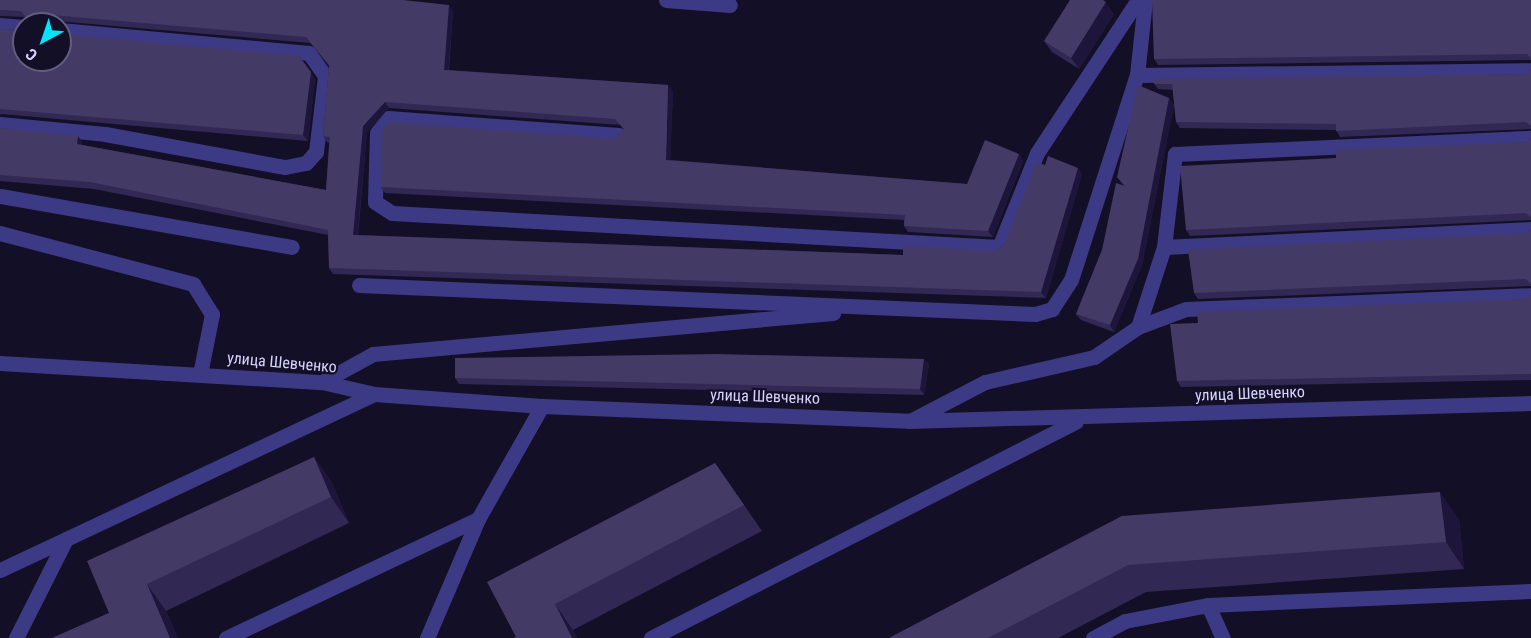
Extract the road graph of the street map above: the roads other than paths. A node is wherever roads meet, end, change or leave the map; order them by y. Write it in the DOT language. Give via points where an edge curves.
graph roads {
  1 [pos="666,0"];
  2 [pos="1138,0"];
  3 [pos="1145,0"];
  4 [pos="730,5"];
  5 [pos="72,31"];
  6 [pos="1531,70"];
  7 [pos="1137,75"];
  8 [pos="0,124"];
  9 [pos="619,135"];
  10 [pos="1531,138"];
  11 [pos="0,196"];
  12 [pos="1531,229"];
  13 [pos="0,233"];
  14 [pos="292,247"];
  15 [pos="1164,247"];
  16 [pos="359,285"];
  17 [pos="1531,295"];
  18 [pos="884,308"];
  19 [pos="1138,327"];
  20 [pos="0,363"];
  21 [pos="200,374"];
  22 [pos="322,382"];
  23 [pos="374,394"];
  24 [pos="1531,403"];
  25 [pos="542,406"];
  26 [pos="1080,418"];
  27 [pos="909,421"];
  28 [pos="478,519"];
  29 [pos="66,539"];
  30 [pos="0,570"];
  31 [pos="1531,591"];
  32 [pos="1208,605"];
  33 [pos="16,638"];
  34 [pos="226,638"];
  35 [pos="427,638"];
  36 [pos="651,638"];
  37 [pos="1093,638"];
  38 [pos="1223,638"];
  1 -- 4 [label="street"];
  2 -- 9 [label="street" via="1037,153 999,247 392,213 375,202 377,133 389,118"];
  3 -- 7 [label="street"];
  5 -- 8 [label="street" via="309,53 325,76 316,152 306,163 285,167 105,134"];
  6 -- 7 [label="street"];
  7 -- 18 [label="street" via="1071,280 1052,309 1035,314"];
  10 -- 15 [label="street" via="1175,154"];
  11 -- 14 [label="street"];
  12 -- 15 [label="street"];
  13 -- 21 [label="street" via="194,284 212,314"];
  15 -- 19 [label="street"];
  16 -- 18 [label="street"];
  17 -- 19 [label="street" via="1186,309"];
  18 -- 22 [label="street" via="373,354"];
  19 -- 27 [label="street" via="1094,357 985,382"];
  20 -- 21 [label="street, улица Шевченко"];
  21 -- 22 [label="street, улица Шевченко"];
  22 -- 23 [label="street, улица Шевченко"];
  23 -- 25 [label="street, улица Шевченко"];
  23 -- 29 [label="street"];
  24 -- 26 [label="street, улица Шевченко"];
  25 -- 27 [label="street, улица Шевченко"];
  25 -- 28 [label="street"];
  26 -- 27 [label="street, улица Шевченко"];
  26 -- 36 [label="street"];
  28 -- 34 [label="street"];
  28 -- 35 [label="street"];
  29 -- 30 [label="street"];
  29 -- 33 [label="street"];
  31 -- 32 [label="street"];
  32 -- 37 [label="street" via="1125,621"];
  32 -- 38 [label="street"];
}
